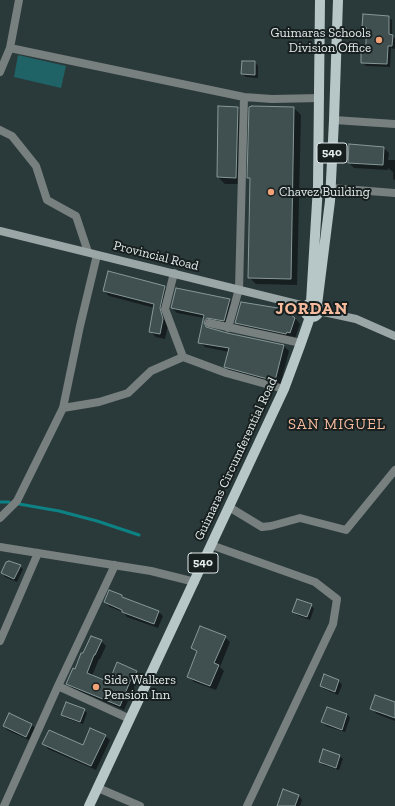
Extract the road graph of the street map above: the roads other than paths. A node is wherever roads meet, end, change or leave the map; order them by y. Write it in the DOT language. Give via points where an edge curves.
graph roads {
  1 [pos="19,0"];
  2 [pos="320,0"];
  3 [pos="338,0"];
  4 [pos="320,23"];
  5 [pos="337,24"];
  6 [pos="10,48"];
  7 [pos="0,72"];
  8 [pos="244,97"];
  9 [pos="320,98"];
  10 [pos="334,120"];
  11 [pos="395,124"];
  12 [pos="0,130"];
  13 [pos="330,188"];
  14 [pos="395,193"];
  15 [pos="0,231"];
  16 [pos="88,252"];
  17 [pos="97,255"];
  18 [pos="174,273"];
  19 [pos="239,289"];
  20 [pos="313,306"];
  21 [pos="209,323"];
  22 [pos="228,328"];
  23 [pos="395,336"];
  24 [pos="301,343"];
  25 [pos="183,357"];
  26 [pos="284,389"];
  27 [pos="64,408"];
  28 [pos="395,470"];
  29 [pos="229,507"];
  30 [pos="0,518"];
  31 [pos="211,544"];
  32 [pos="0,547"];
  33 [pos="38,554"];
  34 [pos="115,565"];
  35 [pos="195,582"];
  36 [pos="0,640"];
  37 [pos="58,686"];
  38 [pos="130,719"];
  39 [pos="98,788"];
  40 [pos="4,806"];
  41 [pos="89,806"];
  42 [pos="140,806"];
  43 [pos="247,806"];
  1 -- 6 [label="street"];
  2 -- 4 [label="main road, 540"];
  3 -- 5 [label="main road, 540"];
  4 -- 5 [label="main road"];
  4 -- 9 [label="main road, 540"];
  5 -- 10 [label="main road, 540"];
  6 -- 7 [label="street"];
  6 -- 8 [label="street"];
  8 -- 9 [label="street"];
  8 -- 19 [label="street"];
  9 -- 20 [label="main road, 540"];
  10 -- 11 [label="street"];
  10 -- 13 [label="main road, 540"];
  12 -- 16 [label="street" via="12,136 36,166 47,200 76,216"];
  13 -- 14 [label="street"];
  13 -- 20 [label="main road, 540"];
  15 -- 16 [label="street, Provincial Road"];
  16 -- 17 [label="street, Provincial Road"];
  17 -- 18 [label="street, Provincial Road"];
  17 -- 27 [label="street"];
  18 -- 19 [label="street, Provincial Road"];
  18 -- 25 [label="street" via="165,310"];
  19 -- 20 [label="street, Provincial Road"];
  19 -- 22 [label="street"];
  20 -- 23 [label="street, Provincial Road" via="356,319"];
  20 -- 24 [label="main road, Guimaras Circumferential Road / 540" via="305,313 310,317"];
  21 -- 22 [label="street"];
  22 -- 24 [label="street"];
  24 -- 26 [label="main road, Guimaras Circumferential Road / 540"];
  25 -- 26 [label="street" via="226,373"];
  25 -- 27 [label="street" via="151,371 128,393 99,402"];
  26 -- 29 [label="main road, Guimaras Circumferential Road / 540"];
  27 -- 30 [label="street" via="17,501"];
  28 -- 29 [label="street" via="346,530 300,518 262,527"];
  29 -- 31 [label="main road, Guimaras Circumferential Road / 540"];
  31 -- 35 [label="main road, Guimaras Circumferential Road / 540"];
  31 -- 43 [label="street" via="315,582 337,599 333,624"];
  32 -- 33 [label="street"];
  33 -- 34 [label="street"];
  33 -- 36 [label="street"];
  34 -- 35 [label="street"];
  34 -- 37 [label="street"];
  35 -- 38 [label="main road, Guimaras Circumferential Road / 540"];
  37 -- 38 [label="street"];
  37 -- 40 [label="street"];
  38 -- 39 [label="main road, Guimaras Circumferential Road / 540"];
  39 -- 41 [label="main road, Guimaras Circumferential Road / 540"];
  39 -- 42 [label="street"];
}
